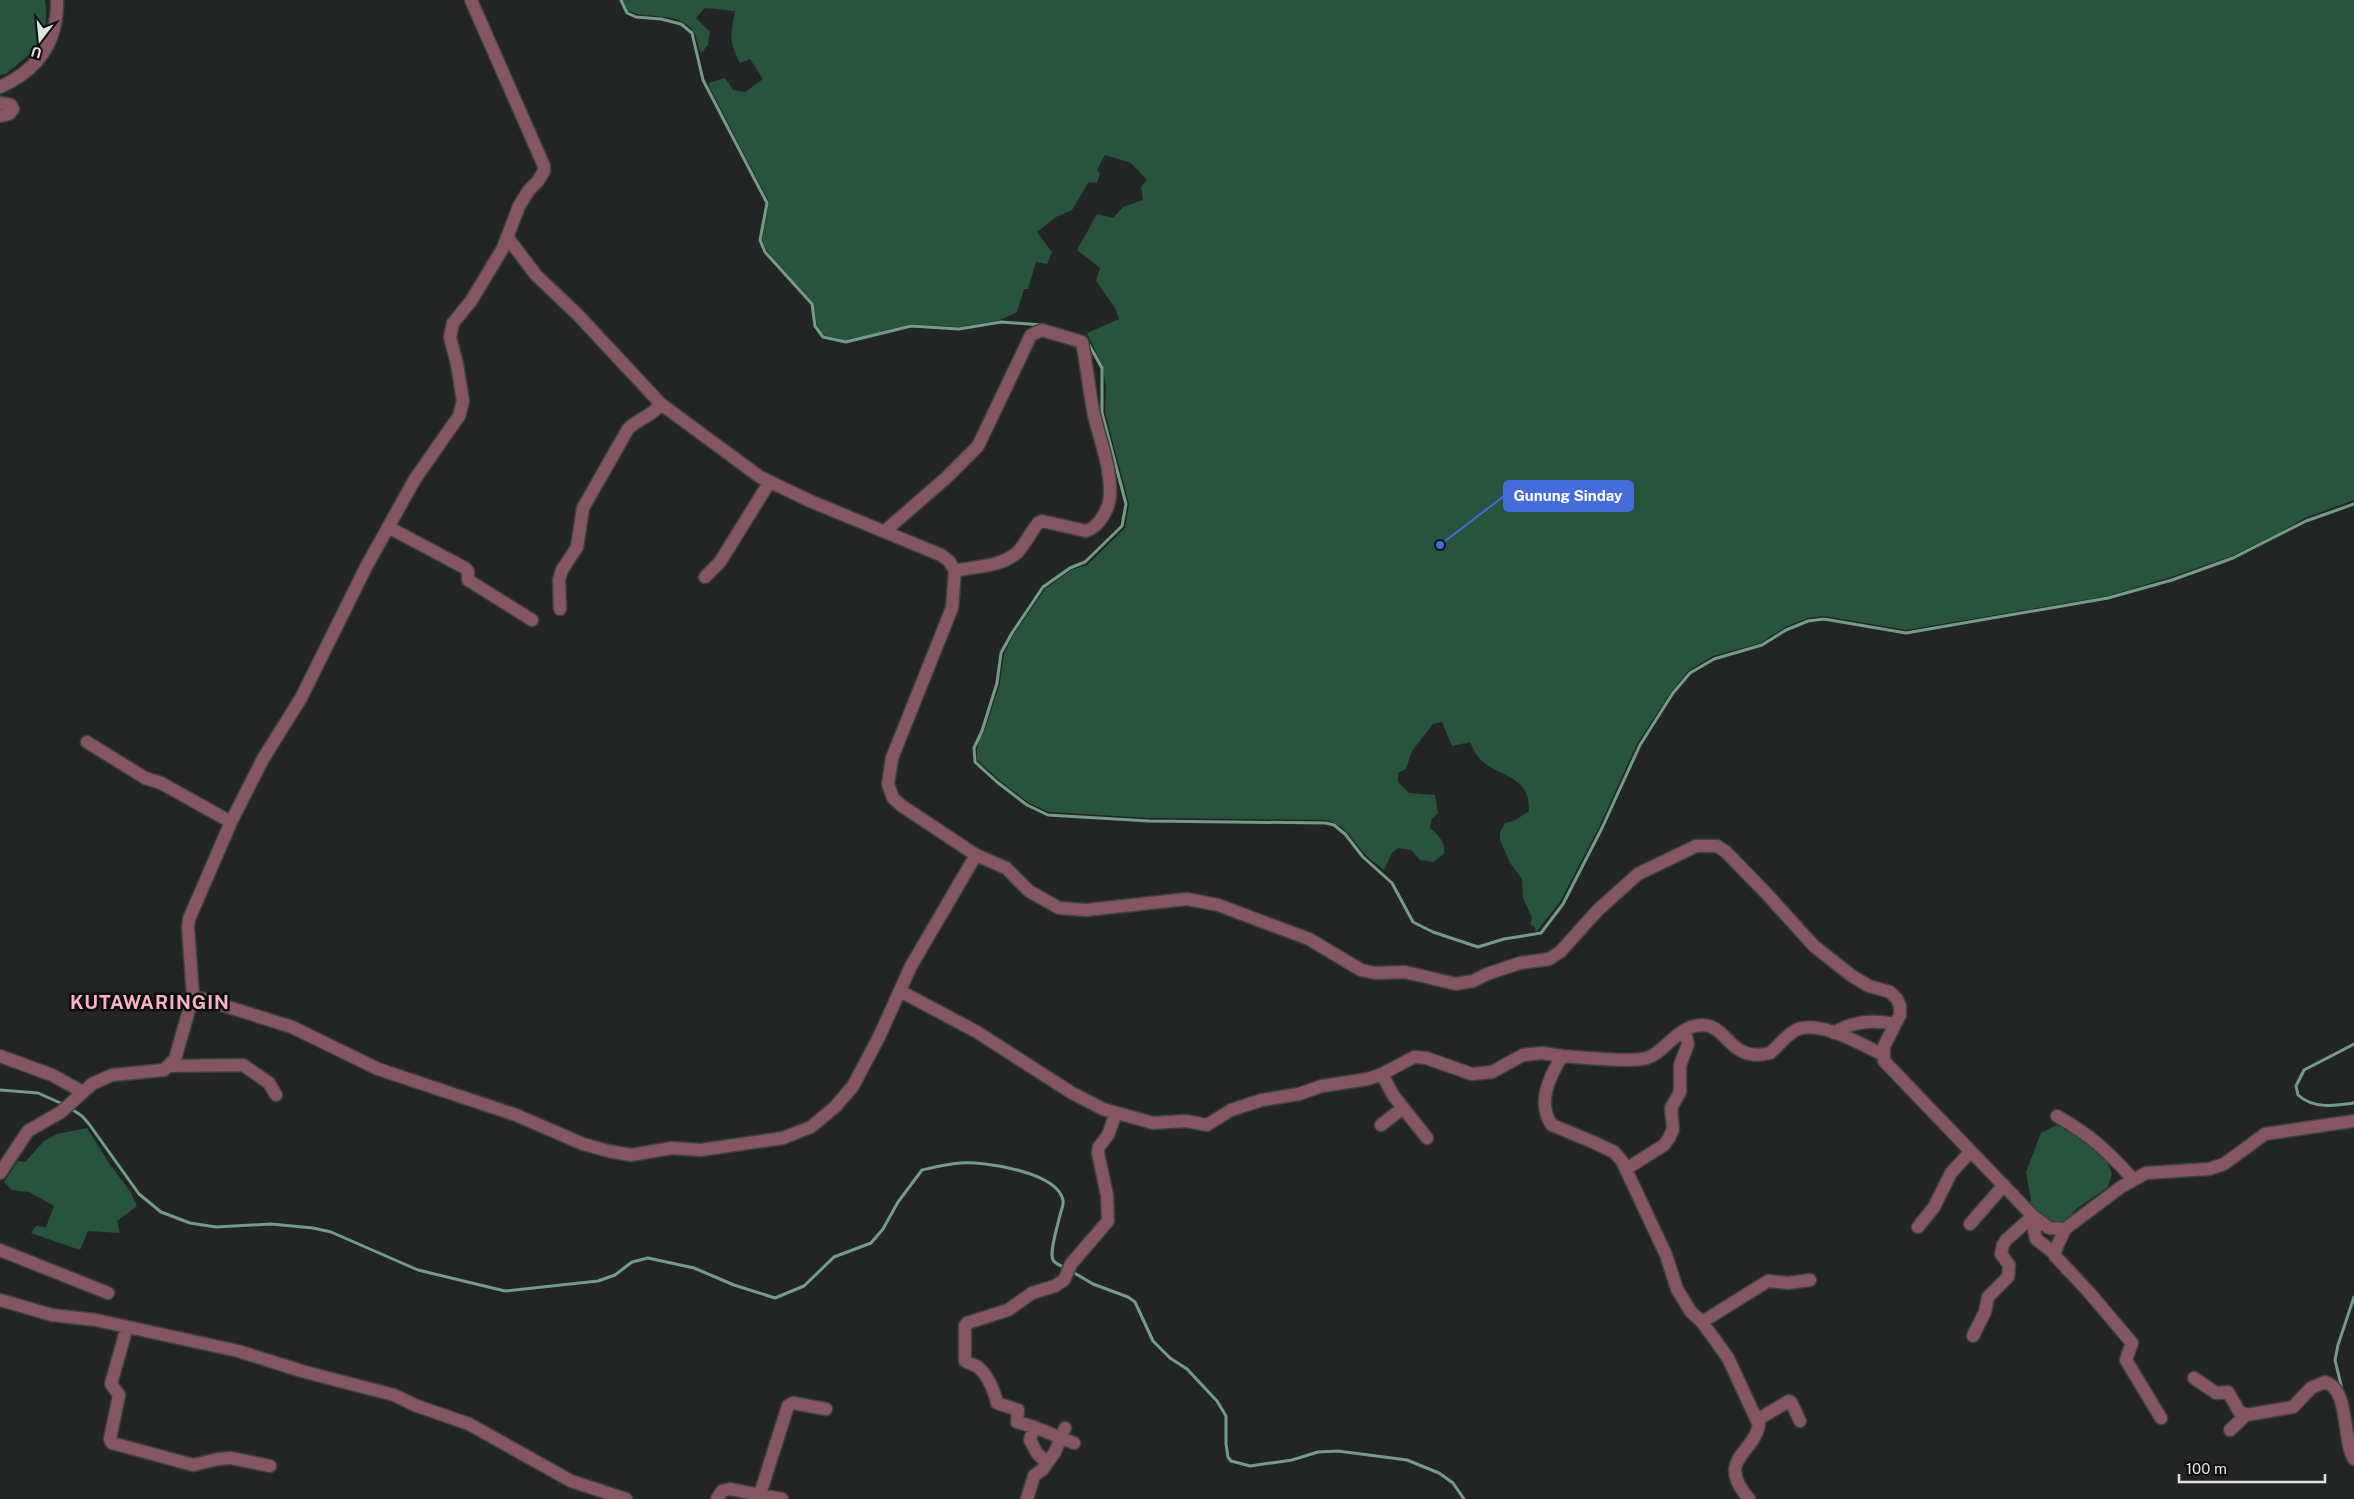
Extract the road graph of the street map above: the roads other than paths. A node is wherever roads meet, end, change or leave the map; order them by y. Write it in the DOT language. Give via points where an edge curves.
graph roads {
  1 [pos="57,0"];
  2 [pos="471,0"];
  3 [pos="0,87"];
  4 [pos="0,103"];
  5 [pos="0,116"];
  6 [pos="507,236"];
  7 [pos="661,404"];
  8 [pos="769,483"];
  9 [pos="388,527"];
  10 [pos="885,531"];
  11 [pos="955,571"];
  12 [pos="705,577"];
  13 [pos="560,609"];
  14 [pos="532,620"];
  15 [pos="86,742"];
  16 [pos="231,822"];
  17 [pos="976,855"];
  18 [pos="900,990"];
  19 [pos="193,996"];
  20 [pos="1895,1024"];
  21 [pos="1685,1031"];
  22 [pos="1834,1033"];
  23 [pos="1884,1055"];
  24 [pos="0,1056"];
  25 [pos="1562,1056"];
  26 [pos="170,1066"];
  27 [pos="1382,1074"];
  28 [pos="81,1093"];
  29 [pos="276,1095"];
  30 [pos="1403,1108"];
  31 [pos="1116,1113"];
  32 [pos="2056,1116"];
  33 [pos="2354,1121"];
  34 [pos="1382,1125"];
  35 [pos="1427,1138"];
  36 [pos="1970,1152"];
  37 [pos="2,1166"];
  38 [pos="1626,1169"];
  39 [pos="2133,1179"];
  40 [pos="2004,1185"];
  41 [pos="2036,1219"];
  42 [pos="1970,1224"];
  43 [pos="1918,1227"];
  44 [pos="2066,1229"];
  45 [pos="0,1250"];
  46 [pos="2054,1253"];
  47 [pos="1810,1280"];
  48 [pos="108,1294"];
  49 [pos="0,1300"];
  50 [pos="1702,1322"];
  51 [pos="127,1327"];
  52 [pos="1973,1336"];
  53 [pos="2194,1378"];
  54 [pos="826,1409"];
  55 [pos="2246,1416"];
  56 [pos="2161,1418"];
  57 [pos="1757,1420"];
  58 [pos="1800,1421"];
  59 [pos="1034,1427"];
  60 [pos="2230,1430"];
  61 [pos="1063,1433"];
  62 [pos="1074,1443"];
  63 [pos="2354,1459"];
  64 [pos="1047,1463"];
  65 [pos="270,1466"];
  66 [pos="760,1494"];
  67 [pos="626,1499"];
  68 [pos="717,1499"];
  69 [pos="782,1499"];
  70 [pos="1027,1499"];
  71 [pos="1749,1499"];
  1 -- 3 [label="street" via="55,24 46,51 33,65"];
  2 -- 6 [label="street" via="544,166 538,181 519,206"];
  4 -- 5 [label="street" via="11,104 13,109 9,114"];
  6 -- 7 [label="street" via="536,275"];
  6 -- 9 [label="street" via="472,300 451,330 463,401 459,416"];
  7 -- 8 [label="street"];
  7 -- 13 [label="street" via="650,416 628,429 585,503 577,547 559,580"];
  8 -- 10 [label="street"];
  8 -- 12 [label="street" via="720,562"];
  9 -- 14 [label="street" via="465,568 468,580"];
  9 -- 16 [label="street" via="301,698 263,759"];
  10 -- 11 [label="street" via="941,555"];
  10 -- 11 [label="street" via="978,446 1031,335 1042,330 1082,342 1111,492 1103,516 1086,531 1042,521 1018,552 1008,558"];
  11 -- 17 [label="street" via="952,608 892,758 888,784 893,798 902,806"];
  15 -- 16 [label="street" via="145,778 161,783"];
  16 -- 19 [label="street" via="189,919"];
  17 -- 18 [label="street"];
  17 -- 20 [label="street" via="1006,868 1029,891 1060,908 1086,910 1187,899 1218,905 1309,939 1361,970 1412,974 1456,984 1473,981 1513,965 1549,959 1560,952 1598,910 1638,874 1696,846 1717,846 1814,946 1869,986 1890,992 1900,1006"];
  18 -- 19 [label="street" via="853,1086 811,1127 783,1138 701,1150 672,1148 631,1155 583,1144 516,1115 378,1069 298,1029"];
  18 -- 31 [label="street" via="977,1032 1072,1093"];
  19 -- 26 [label="street" via="180,1049"];
  20 -- 22 [label="street" via="1882,1021 1858,1023"];
  20 -- 23 [label="street" via="1884,1046"];
  21 -- 22 [label="street" via="1701,1025 1709,1026 1737,1050 1752,1056 1770,1054 1798,1030 1811,1027"];
  21 -- 25 [label="street" via="1648,1058"];
  21 -- 38 [label="street" via="1688,1044 1680,1065 1680,1092 1671,1108 1673,1129 1664,1145"];
  22 -- 23 [label="street"];
  23 -- 36 [label="street" via="1890,1069"];
  24 -- 28 [label="street" via="52,1075"];
  25 -- 27 [label="street" via="1532,1053 1492,1072 1472,1074 1426,1058 1414,1058"];
  25 -- 38 [label="street" via="1548,1082 1544,1109 1548,1119 1559,1129 1614,1152"];
  26 -- 28 [label="street" via="155,1072 112,1075 100,1079"];
  26 -- 29 [label="street" via="243,1065 269,1084"];
  27 -- 30 [label="street"];
  27 -- 31 [label="street" via="1262,1100 1231,1110 1207,1125 1186,1121 1153,1124"];
  28 -- 37 [label="street" via="61,1112 28,1131"];
  30 -- 34 [label="street"];
  30 -- 35 [label="street"];
  31 -- 59 [label="street" via="1098,1153 1107,1201 1106,1225 1071,1264 1064,1280 1032,1293 1008,1310 965,1326 964,1361 982,1372 995,1393 997,1403 1018,1410 1017,1422"];
  32 -- 39 [label="street" via="2101,1145"];
  33 -- 39 [label="street" via="2265,1134 2224,1164 2209,1169 2146,1173"];
  36 -- 40 [label="street"];
  36 -- 43 [label="street" via="1952,1173"];
  38 -- 50 [label="street" via="1666,1255 1677,1289 1691,1312"];
  39 -- 44 [label="street"];
  40 -- 41 [label="street"];
  40 -- 42 [label="street"];
  41 -- 44 [label="street" via="2049,1228"];
  41 -- 46 [label="street" via="2036,1239"];
  41 -- 52 [label="street" via="2003,1245 2001,1254 2009,1265 2008,1277 1988,1297 1985,1312"];
  44 -- 46 [label="street"];
  45 -- 48 [label="street"];
  46 -- 56 [label="street" via="2132,1343 2126,1360"];
  47 -- 50 [label="street" via="1788,1283 1768,1280"];
  49 -- 51 [label="street" via="52,1315"];
  50 -- 57 [label="street" via="1728,1358"];
  51 -- 65 [label="street" via="111,1384 119,1395 110,1439 112,1443 193,1465 231,1458"];
  51 -- 67 [label="street" via="238,1351 394,1395 469,1424 571,1481"];
  53 -- 55 [label="street" via="2216,1392 2228,1392 2238,1411"];
  54 -- 66 [label="street" via="793,1403 788,1406"];
  55 -- 60 [label="street"];
  55 -- 63 [label="street" via="2293,1407 2310,1388 2320,1382 2329,1383 2343,1406 2348,1443"];
  57 -- 58 [label="street" via="1789,1401"];
  57 -- 71 [label="street" via="1758,1432 1736,1465 1739,1482"];
  59 -- 61 [label="street"];
  59 -- 64 [label="street" via="1030,1440"];
  61 -- 62 [label="street"];
  61 -- 64 [label="street"];
  64 -- 70 [label="street" via="1034,1476"];
  66 -- 68 [label="street" via="725,1489"];
  66 -- 69 [label="street"];
}
